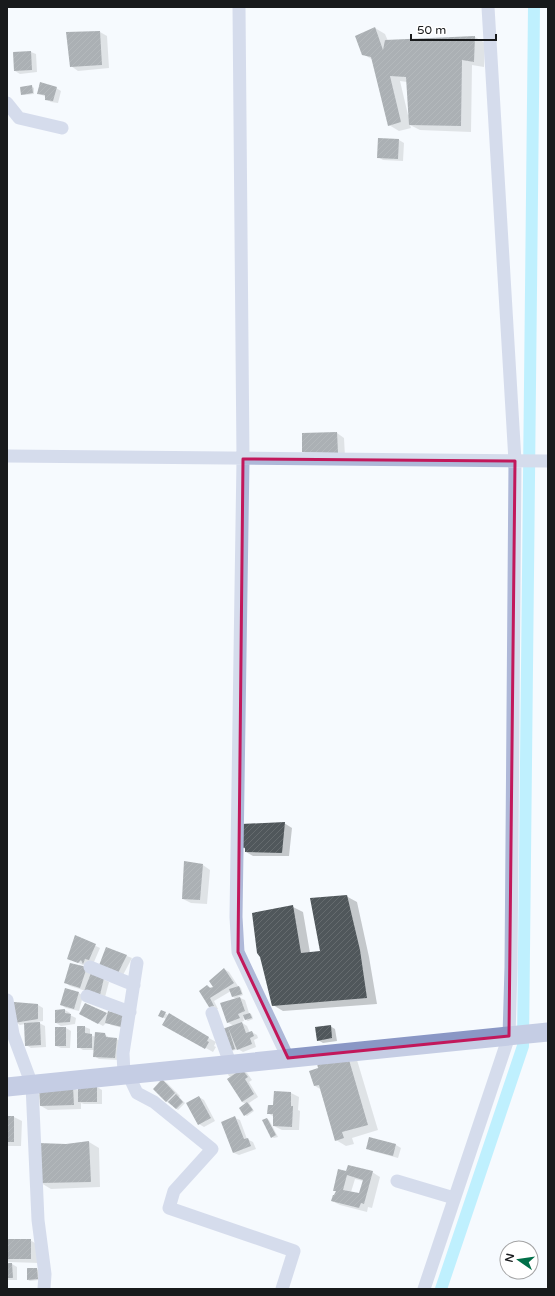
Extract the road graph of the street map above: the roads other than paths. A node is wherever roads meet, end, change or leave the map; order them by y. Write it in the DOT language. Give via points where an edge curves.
graph roads {
  1 [pos="239,7"];
  2 [pos="488,7"];
  3 [pos="7,103"];
  4 [pos="62,128"];
  5 [pos="7,456"];
  6 [pos="243,459"];
  7 [pos="515,461"];
  8 [pos="546,461"];
  9 [pos="137,963"];
  10 [pos="90,967"];
  11 [pos="134,985"];
  12 [pos="87,996"];
  13 [pos="7,1000"];
  14 [pos="130,1012"];
  15 [pos="212,1012"];
  16 [pos="542,1033"];
  17 [pos="511,1036"];
  18 [pos="288,1058"];
  19 [pos="230,1064"];
  20 [pos="126,1074"];
  21 [pos="32,1084"];
  22 [pos="7,1087"];
  23 [pos="397,1181"];
  24 [pos="454,1198"];
  25 [pos="44,1289"];
  26 [pos="282,1289"];
  27 [pos="424,1289"];
  1 -- 6 [label="street"];
  2 -- 7 [label="street"];
  3 -- 4 [label="street" via="20,118"];
  5 -- 6 [label="street"];
  6 -- 7 [label="street"];
  6 -- 18 [label="street" via="236,918 238,952"];
  7 -- 8 [label="street"];
  7 -- 17 [label="street"];
  9 -- 11 [label="street"];
  10 -- 11 [label="street"];
  11 -- 14 [label="street"];
  12 -- 14 [label="street"];
  13 -- 21 [label="street" via="13,1034"];
  14 -- 20 [label="street" via="123,1053"];
  15 -- 19 [label="street"];
  16 -- 17 [label="street"];
  17 -- 18 [label="street"];
  17 -- 24 [label="street"];
  18 -- 19 [label="street"];
  19 -- 20 [label="street"];
  20 -- 21 [label="street"];
  20 -- 26 [label="street" via="137,1094 154,1102 212,1148 174,1191 169,1208 294,1251"];
  21 -- 22 [label="street"];
  21 -- 25 [label="street"];
  23 -- 24 [label="street"];
  24 -- 27 [label="street"];
}
